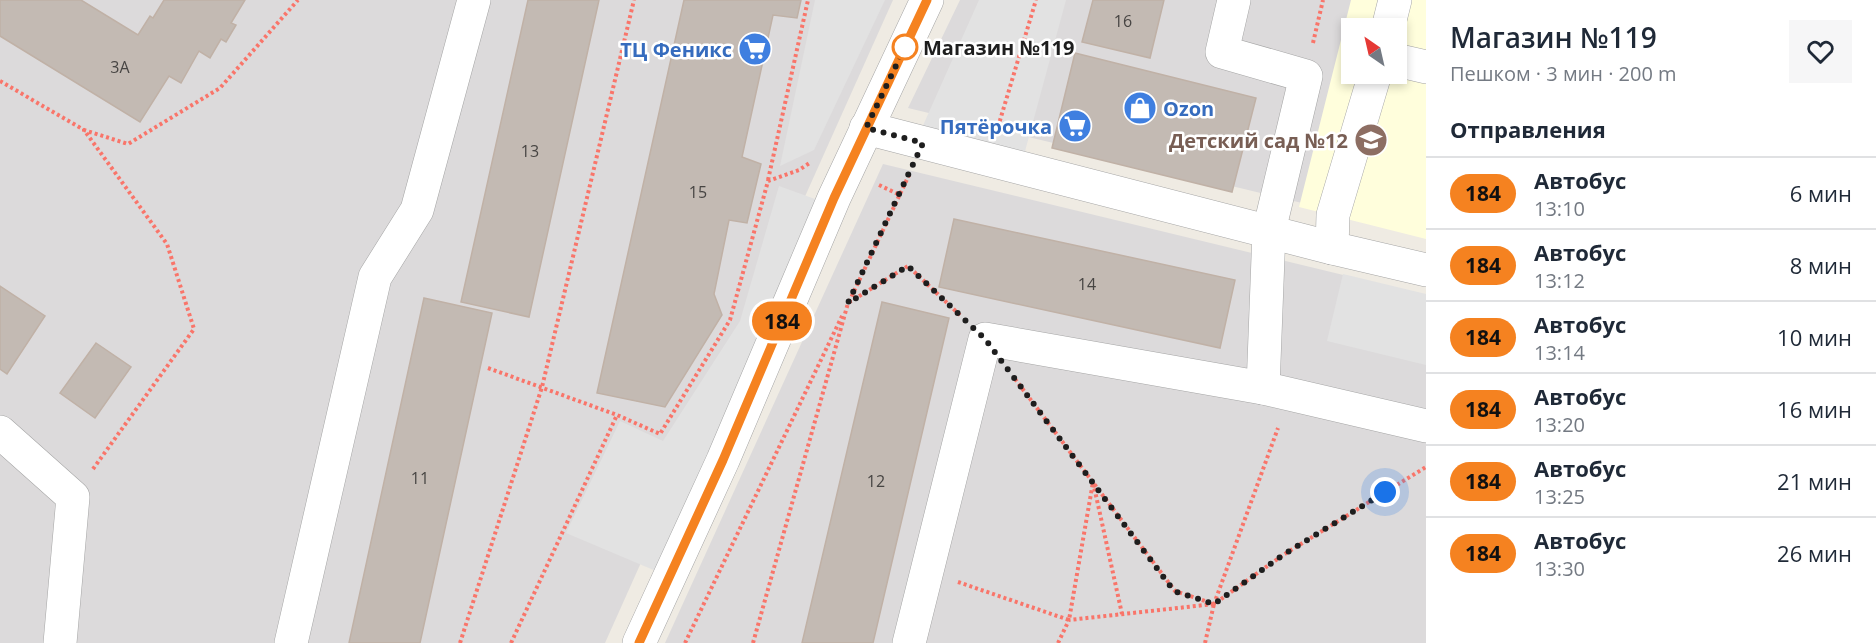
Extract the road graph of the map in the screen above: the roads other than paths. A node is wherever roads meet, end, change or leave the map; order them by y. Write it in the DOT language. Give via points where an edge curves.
graph roads {
  1 [pos="474,0"];
  2 [pos="927,0"];
  3 [pos="1234,0"];
  4 [pos="1395,0"];
  5 [pos="1390,18"];
  6 [pos="1407,62"];
  7 [pos="1426,66"];
  8 [pos="1372,84"];
  9 [pos="866,128"];
  10 [pos="1269,231"];
  11 [pos="1332,248"];
  12 [pos="1426,270"];
  13 [pos="1277,391"];
  14 [pos="1426,426"];
  15 [pos="0,432"];
  16 [pos="60,643"];
  17 [pos="291,643"];
  18 [pos="639,643"];
  19 [pos="909,643"];
  1 -- 17 [label="street" via="417,210 375,277"];
  2 -- 9 [label="street"];
  3 -- 10 [label="street" via="1222,52 1306,76"];
  4 -- 5 [label="street"];
  6 -- 7 [label="street"];
  8 -- 11 [label="street" via="1333,215"];
  9 -- 10 [label="street"];
  9 -- 18 [label="street" via="723,460"];
  10 -- 11 [label="street"];
  10 -- 13 [label="street"];
  11 -- 12 [label="street"];
  13 -- 14 [label="street"];
  13 -- 19 [label="street" via="985,339"];
  15 -- 16 [label="street" via="73,497"];
}
